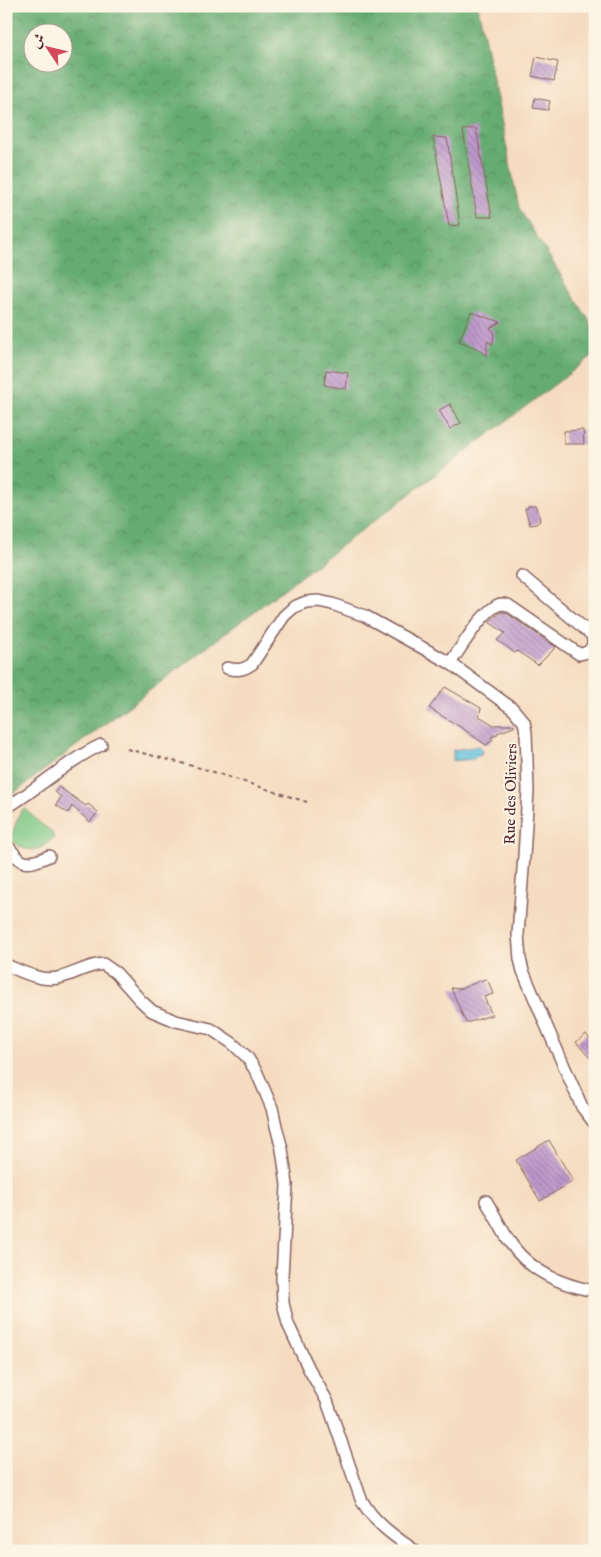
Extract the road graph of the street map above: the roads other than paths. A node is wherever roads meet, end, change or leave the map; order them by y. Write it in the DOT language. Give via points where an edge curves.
graph roads {
  1 [pos="522,576"];
  2 [pos="450,663"];
  3 [pos="227,668"];
  4 [pos="101,745"];
  5 [pos="6,808"];
  6 [pos="6,844"];
  7 [pos="48,856"];
  8 [pos="6,965"];
  9 [pos="595,1124"];
  10 [pos="486,1200"];
  11 [pos="595,1291"];
  12 [pos="415,1551"];
  1 -- 2 [label="street" via="592,636 592,649 579,654 502,604 478,623"];
  2 -- 3 [label="street, Rue des Oliviers" via="365,616 319,601 294,607 284,616 252,664 244,669"];
  2 -- 9 [label="street, Rue des Oliviers" via="513,709 524,722 528,791 518,934 520,959 548,1032 582,1106"];
  4 -- 5 [label="street" via="85,752"];
  6 -- 7 [label="street" via="20,861 32,863"];
  8 -- 12 [label="street" via="46,979 61,978 103,964 116,973 152,1011 211,1029 247,1057 272,1108 282,1149 287,1185 282,1286 288,1324 327,1401 366,1510"];
  10 -- 11 [label="street" via="520,1256 557,1281"];
}
